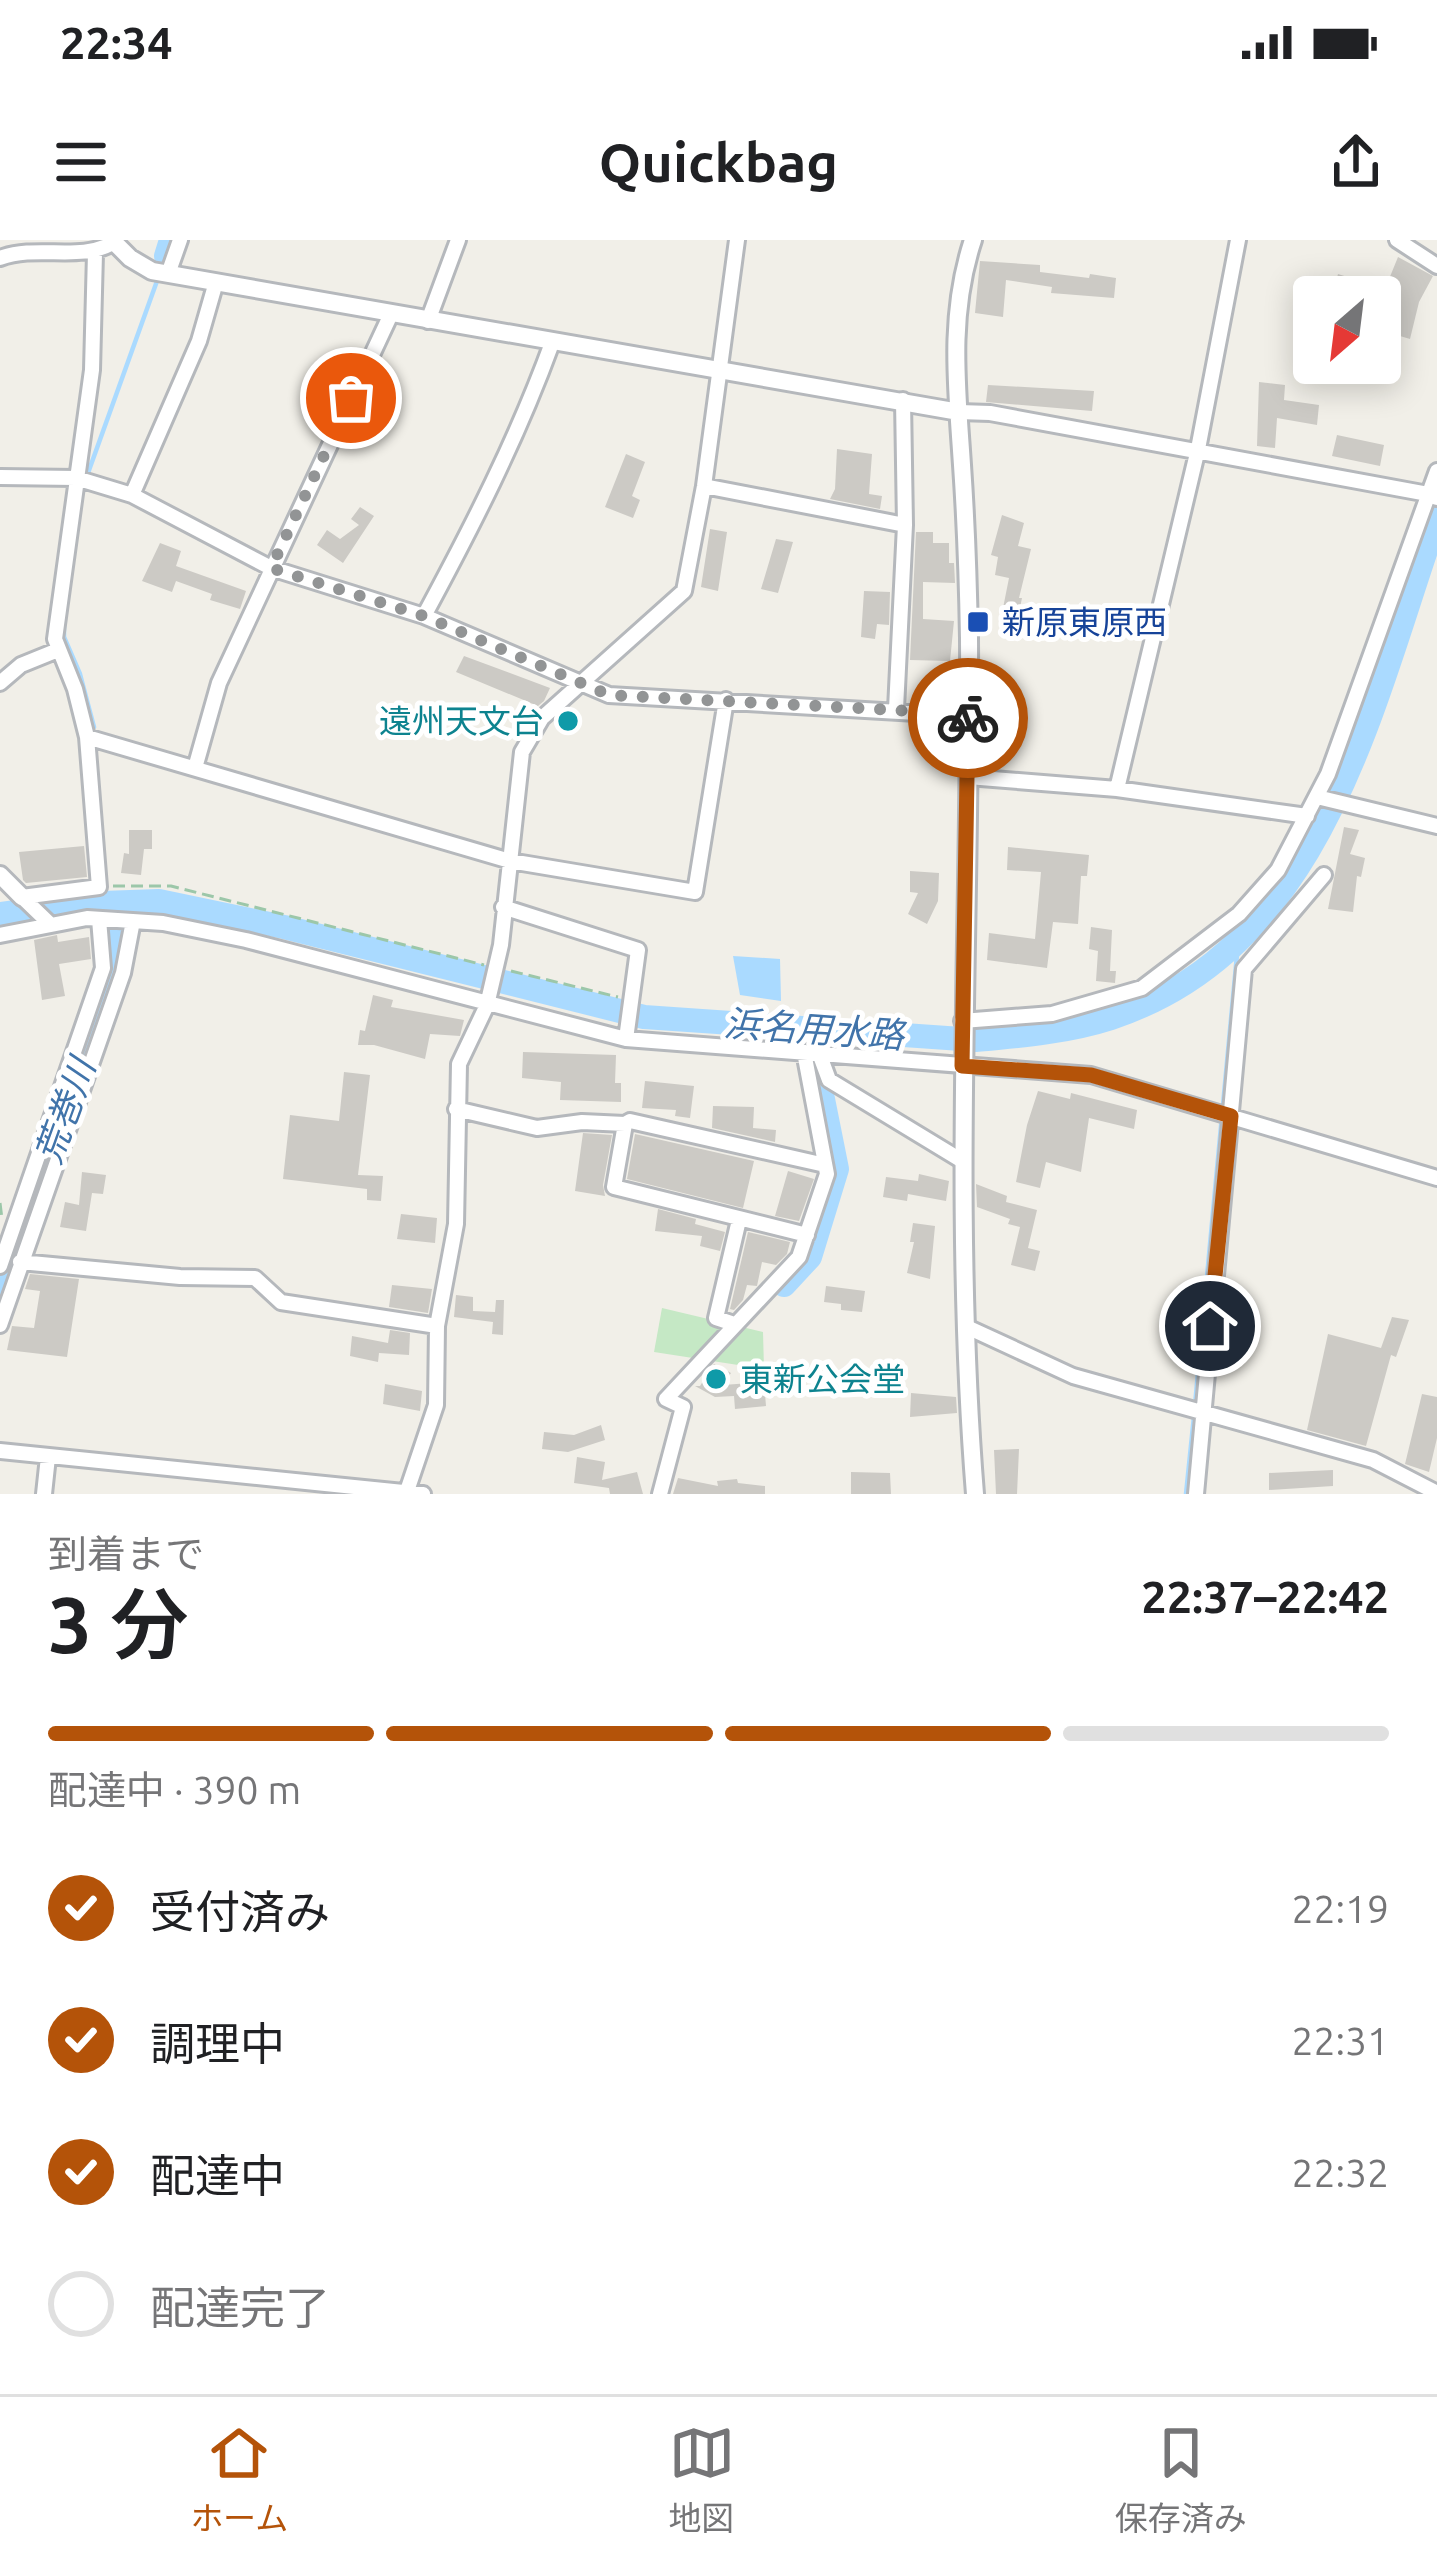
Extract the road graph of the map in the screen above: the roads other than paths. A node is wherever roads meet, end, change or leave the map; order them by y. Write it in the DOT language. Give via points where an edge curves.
graph roads {
  1 [pos="180,240"];
  2 [pos="458,240"];
  3 [pos="737,240"];
  4 [pos="974,240"];
  5 [pos="1236,240"];
  6 [pos="1397,240"];
  7 [pos="113,242"];
  8 [pos="94,254"];
  9 [pos="0,258"];
  10 [pos="1437,266"];
  11 [pos="168,274"];
  12 [pos="216,282"];
  13 [pos="391,314"];
  14 [pos="428,321"];
  15 [pos="552,343"];
  16 [pos="719,372"];
  17 [pos="903,400"];
  18 [pos="959,412"];
  19 [pos="1198,449"];
  20 [pos="1437,471"];
  21 [pos="0,477"];
  22 [pos="76,478"];
  23 [pos="704,487"];
  24 [pos="132,496"];
  25 [pos="1434,496"];
  26 [pos="905,525"];
  27 [pos="271,568"];
  28 [pos="424,616"];
  29 [pos="58,650"];
  30 [pos="0,683"];
  31 [pos="578,683"];
  32 [pos="726,700"];
  33 [pos="896,710"];
  34 [pos="968,716"];
  35 [pos="87,737"];
  36 [pos="195,768"];
  37 [pos="968,777"];
  38 [pos="1118,789"];
  39 [pos="1322,799"];
  40 [pos="1307,815"];
  41 [pos="1437,826"];
  42 [pos="510,861"];
  43 [pos="0,875"];
  44 [pos="1324,875"];
  45 [pos="22,897"];
  46 [pos="503,907"];
  47 [pos="99,919"];
  48 [pos="133,921"];
  49 [pos="52,925"];
  50 [pos="0,935"];
  51 [pos="487,1001"];
  52 [pos="962,1021"];
  53 [pos="627,1032"];
  54 [pos="812,1052"];
  55 [pos="962,1059"];
  56 [pos="456,1109"];
  57 [pos="1224,1114"];
  58 [pos="625,1124"];
  59 [pos="964,1162"];
  60 [pos="825,1165"];
  61 [pos="1437,1178"];
  62 [pos="740,1220"];
  63 [pos="807,1235"];
  64 [pos="20,1262"];
  65 [pos="0,1266"];
  66 [pos="6,1294"];
  67 [pos="734,1324"];
  68 [pos="0,1325"];
  69 [pos="437,1326"];
  70 [pos="967,1327"];
  71 [pos="1196,1408"];
  72 [pos="0,1451"];
  73 [pos="48,1457"];
  74 [pos="1437,1473"];
  75 [pos="1434,1491"];
  76 [pos="406,1493"];
  77 [pos="44,1494"];
  78 [pos="423,1494"];
  79 [pos="660,1494"];
  80 [pos="975,1494"];
  81 [pos="1196,1494"];
  1 -- 11 [label="street"];
  2 -- 14 [label="street"];
  3 -- 16 [label="street"];
  4 -- 18 [label="street" via="954,339"];
  5 -- 19 [label="street"];
  6 -- 10 [label="street"];
  7 -- 8 [label="street"];
  7 -- 11 [label="street"];
  8 -- 9 [label="street" via="41,250"];
  8 -- 22 [label="street" via="92,370"];
  11 -- 12 [label="street"];
  12 -- 13 [label="street"];
  12 -- 24 [label="street"];
  13 -- 14 [label="street"];
  13 -- 27 [label="street"];
  14 -- 15 [label="street"];
  15 -- 16 [label="street"];
  15 -- 28 [label="street" via="492,491"];
  16 -- 17 [label="street"];
  16 -- 23 [label="street"];
  17 -- 18 [label="street"];
  17 -- 26 [label="street"];
  18 -- 19 [label="street"];
  18 -- 34 [label="street"];
  19 -- 25 [label="street"];
  19 -- 38 [label="street"];
  20 -- 25 [label="street"];
  21 -- 22 [label="street"];
  22 -- 24 [label="street"];
  22 -- 29 [label="street"];
  23 -- 26 [label="street"];
  23 -- 31 [label="street" via="684,591"];
  24 -- 27 [label="street"];
  25 -- 39 [label="street"];
  26 -- 33 [label="street"];
  27 -- 28 [label="street"];
  27 -- 36 [label="street" via="219,682"];
  28 -- 31 [label="street"];
  29 -- 30 [label="street"];
  29 -- 35 [label="street"];
  31 -- 32 [label="street" via="609,695"];
  31 -- 42 [label="street" via="522,752"];
  32 -- 33 [label="street"];
  32 -- 42 [label="street" via="695,892"];
  33 -- 34 [label="street"];
  34 -- 37 [label="street"];
  35 -- 36 [label="street"];
  35 -- 45 [label="street" via="100,887"];
  36 -- 42 [label="street"];
  37 -- 38 [label="street"];
  37 -- 52 [label="street"];
  38 -- 40 [label="street"];
  39 -- 40 [label="street"];
  39 -- 41 [label="street"];
  40 -- 52 [label="street" via="1278,870 1239,914 1142,988 1052,1013"];
  42 -- 46 [label="street"];
  43 -- 45 [label="street"];
  44 -- 57 [label="street" via="1244,969"];
  45 -- 49 [label="street"];
  46 -- 51 [label="street"];
  46 -- 53 [label="street" via="638,950"];
  47 -- 48 [label="street"];
  47 -- 49 [label="street"];
  47 -- 65 [label="street" via="103,968"];
  48 -- 51 [label="street" via="246,940"];
  48 -- 64 [label="street" via="123,973"];
  49 -- 50 [label="street"];
  51 -- 53 [label="street"];
  51 -- 56 [label="street" via="459,1064"];
  52 -- 55 [label="street"];
  53 -- 54 [label="street"];
  54 -- 55 [label="street"];
  54 -- 59 [label="street" via="829,1080"];
  54 -- 60 [label="street"];
  55 -- 57 [label="street" via="1091,1075"];
  55 -- 59 [label="street"];
  56 -- 58 [label="street" via="537,1128"];
  56 -- 69 [label="street" via="456,1224"];
  57 -- 61 [label="street"];
  57 -- 71 [label="street"];
  58 -- 60 [label="street"];
  58 -- 62 [label="street" via="614,1187"];
  59 -- 70 [label="street"];
  60 -- 63 [label="street"];
  62 -- 63 [label="street"];
  62 -- 67 [label="street" via="716,1318"];
  63 -- 67 [label="street" via="799,1257"];
  64 -- 66 [label="street"];
  64 -- 69 [label="street" via="255,1279 280,1302"];
  66 -- 68 [label="street"];
  67 -- 79 [label="street" via="666,1399 682,1407"];
  69 -- 76 [label="street" via="436,1406"];
  70 -- 71 [label="street" via="1073,1376"];
  70 -- 80 [label="street"];
  71 -- 75 [label="street" via="1373,1460"];
  71 -- 81 [label="street"];
  72 -- 73 [label="street"];
  73 -- 76 [label="street"];
  73 -- 77 [label="street"];
  74 -- 75 [label="street"];
  76 -- 78 [label="street"];
}
